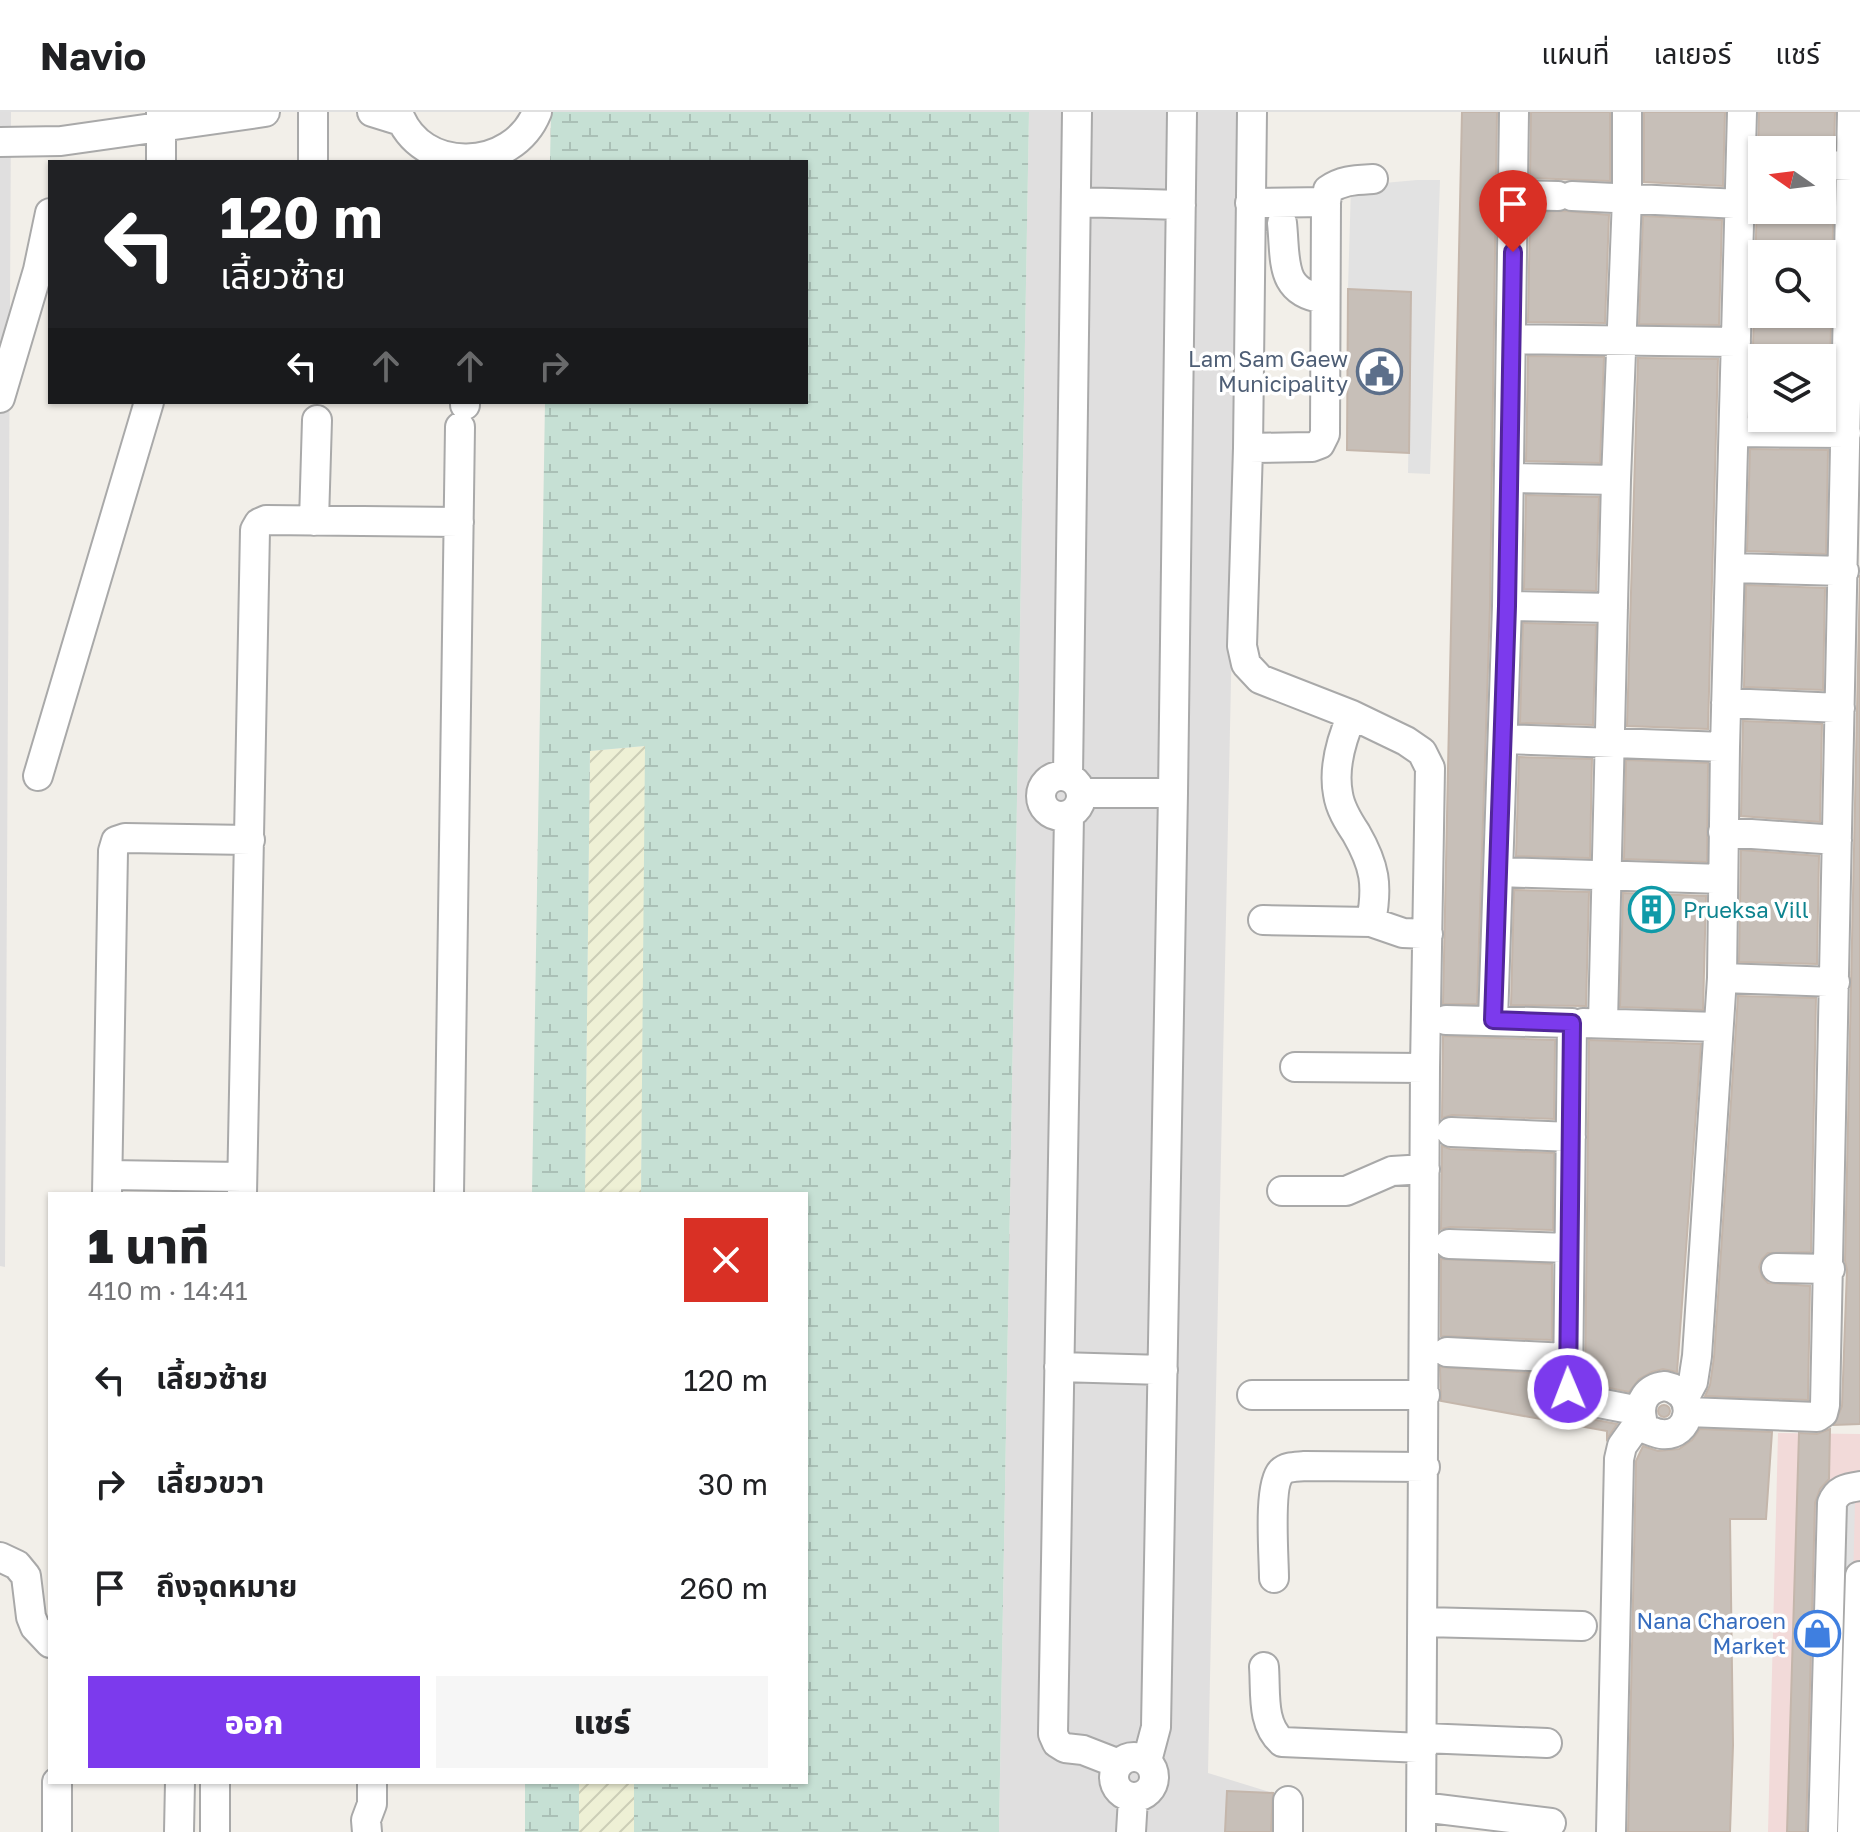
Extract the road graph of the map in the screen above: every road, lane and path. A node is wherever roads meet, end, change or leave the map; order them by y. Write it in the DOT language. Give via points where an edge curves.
graph roads {
  1 [pos="265,112"];
  2 [pos="313,112"];
  3 [pos="372,112"];
  4 [pos="537,112"];
  5 [pos="1077,112"];
  6 [pos="1182,112"];
  7 [pos="1252,112"];
  8 [pos="1514,112"];
  9 [pos="1627,112"];
  10 [pos="1742,112"];
  11 [pos="1852,112"];
  12 [pos="400,116"];
  13 [pos="161,120"];
  14 [pos="0,142"];
  15 [pos="1748,147"];
  16 [pos="59,152"];
  17 [pos="161,160"];
  18 [pos="313,160"];
  19 [pos="462,160"];
  20 [pos="472,160"];
  21 [pos="1836,165"];
  22 [pos="1852,166"];
  23 [pos="1748,175"];
  24 [pos="1373,179"];
  25 [pos="1514,195"];
  26 [pos="1627,198"];
  27 [pos="1076,202"];
  28 [pos="1326,202"];
  29 [pos="1250,203"];
  30 [pos="1740,204"];
  31 [pos="1181,205"];
  32 [pos="48,222"];
  33 [pos="1282,223"];
  34 [pos="1748,274"];
  35 [pos="1836,288"];
  36 [pos="1325,299"];
  37 [pos="1748,299"];
  38 [pos="1836,308"];
  39 [pos="1512,339"];
  40 [pos="1621,342"];
  41 [pos="1736,342"];
  42 [pos="0,398"];
  43 [pos="148,404"];
  44 [pos="315,408"];
  45 [pos="463,411"];
  46 [pos="1734,432"];
  47 [pos="1846,433"];
  48 [pos="1248,448"];
  49 [pos="1509,478"];
  50 [pos="1616,480"];
  51 [pos="314,521"];
  52 [pos="459,522"];
  53 [pos="1731,568"];
  54 [pos="1844,571"];
  55 [pos="1507,606"];
  56 [pos="1613,608"];
  57 [pos="1726,703"];
  58 [pos="1840,708"];
  59 [pos="1352,715"];
  60 [pos="1503,739"];
  61 [pos="1611,742"];
  62 [pos="1725,747"];
  63 [pos="38,776"];
  64 [pos="1173,793"];
  65 [pos="1073,795"];
  66 [pos="1723,832"];
  67 [pos="250,840"];
  68 [pos="1837,840"];
  69 [pos="1498,872"];
  70 [pos="1608,875"];
  71 [pos="1722,879"];
  72 [pos="1263,920"];
  73 [pos="1371,922"];
  74 [pos="1428,934"];
  75 [pos="1722,978"];
  76 [pos="1835,982"];
  77 [pos="1446,1020"];
  78 [pos="1493,1020"];
  79 [pos="1572,1023"];
  80 [pos="1603,1023"];
  81 [pos="1718,1027"];
  82 [pos="1295,1067"];
  83 [pos="1425,1068"];
  84 [pos="1451,1132"];
  85 [pos="1571,1137"];
  86 [pos="1425,1169"];
  87 [pos="107,1185"];
  88 [pos="242,1185"];
  89 [pos="1282,1191"];
  90 [pos="449,1192"];
  91 [pos="1449,1244"];
  92 [pos="1569,1248"];
  93 [pos="1776,1268"];
  94 [pos="1830,1269"];
  95 [pos="1447,1352"];
  96 [pos="1567,1358"];
  97 [pos="1059,1367"];
  98 [pos="1163,1370"];
  99 [pos="1252,1395"];
  100 [pos="1425,1395"];
  101 [pos="1686,1405"];
  102 [pos="1638,1418"];
  103 [pos="1425,1467"];
  104 [pos="1860,1486"];
  105 [pos="0,1557"];
  106 [pos="1860,1576"];
  107 [pos="1274,1578"];
  108 [pos="1423,1622"];
  109 [pos="1582,1626"];
  110 [pos="48,1641"];
  111 [pos="1264,1667"];
  112 [pos="1423,1743"];
  113 [pos="1547,1743"];
  114 [pos="1857,1750"];
  115 [pos="1147,1761"];
  116 [pos="1119,1764"];
  117 [pos="57,1784"];
  118 [pos="180,1784"];
  119 [pos="215,1784"];
  120 [pos="372,1793"];
  121 [pos="1133,1798"];
  122 [pos="1288,1801"];
  123 [pos="1855,1817"];
  124 [pos="1422,1819"];
  125 [pos="1551,1823"];
  126 [pos="57,1832"];
  127 [pos="179,1832"];
  128 [pos="215,1832"];
  129 [pos="367,1832"];
  130 [pos="386,1832"];
  131 [pos="1131,1832"];
  132 [pos="1288,1832"];
  133 [pos="1611,1832"];
  134 [pos="1823,1832"];
  1 -- 13 [label="street"];
  2 -- 18 [label="street"];
  3 -- 12 [label="street"];
  4 -- 20 [label="street" via="508,148"];
  5 -- 27 [label="street"];
  6 -- 31 [label="street"];
  7 -- 29 [label="street"];
  8 -- 25 [label="street"];
  9 -- 26 [label="street"];
  10 -- 15 [label="street"];
  11 -- 22 [label="street"];
  12 -- 19 [label="street" via="418,142 441,156"];
  13 -- 16 [label="street"];
  13 -- 17 [label="street"];
  14 -- 16 [label="street"];
  21 -- 22 [label="street"];
  22 -- 35 [label="street"];
  23 -- 30 [label="street"];
  24 -- 28 [label="street" via="1337,184 1328,190"];
  25 -- 26 [label="street"];
  25 -- 39 [label="street"];
  26 -- 30 [label="street"];
  26 -- 40 [label="street"];
  27 -- 31 [label="street"];
  27 -- 65 [label="street"];
  28 -- 29 [label="street"];
  28 -- 36 [label="street"];
  29 -- 48 [label="street"];
  30 -- 34 [label="street"];
  31 -- 64 [label="street"];
  32 -- 42 [label="street"];
  33 -- 36 [label="street" via="1291,283 1310,297"];
  36 -- 48 [label="street" via="1325,434 1320,444"];
  37 -- 41 [label="street"];
  38 -- 47 [label="street"];
  39 -- 40 [label="street"];
  39 -- 49 [label="street"];
  40 -- 41 [label="street"];
  40 -- 50 [label="street"];
  41 -- 46 [label="street"];
  43 -- 63 [label="street"];
  44 -- 51 [label="street"];
  45 -- 52 [label="street"];
  46 -- 47 [label="street"];
  46 -- 53 [label="street"];
  47 -- 54 [label="street"];
  48 -- 59 [label="street" via="1242,646 1246,664 1260,679"];
  49 -- 50 [label="street"];
  49 -- 55 [label="street"];
  50 -- 56 [label="street"];
  51 -- 52 [label="street"];
  51 -- 67 [label="street" via="266,520 255,530"];
  52 -- 90 [label="street"];
  53 -- 54 [label="street"];
  53 -- 57 [label="street"];
  54 -- 58 [label="street"];
  55 -- 56 [label="street"];
  55 -- 60 [label="street"];
  56 -- 61 [label="street"];
  57 -- 58 [label="street"];
  57 -- 62 [label="street"];
  58 -- 68 [label="street"];
  59 -- 73 [label="street" via="1342,738 1337,792 1375,878"];
  59 -- 74 [label="street" via="1406,741 1422,752 1430,768"];
  60 -- 61 [label="street"];
  60 -- 69 [label="street"];
  61 -- 62 [label="street"];
  61 -- 70 [label="street"];
  62 -- 66 [label="street"];
  64 -- 65 [label="street"];
  64 -- 98 [label="street"];
  65 -- 97 [label="street"];
  66 -- 68 [label="street"];
  66 -- 71 [label="street"];
  67 -- 87 [label="street" via="116,841"];
  67 -- 88 [label="street"];
  68 -- 76 [label="street"];
  69 -- 70 [label="street"];
  69 -- 78 [label="street"];
  70 -- 71 [label="street"];
  70 -- 80 [label="street"];
  71 -- 75 [label="street"];
  72 -- 73 [label="street"];
  73 -- 74 [label="street" via="1403,933"];
  74 -- 83 [label="street"];
  75 -- 76 [label="street"];
  75 -- 81 [label="street"];
  76 -- 94 [label="street"];
  77 -- 78 [label="street"];
  78 -- 79 [label="street"];
  79 -- 80 [label="street"];
  79 -- 85 [label="street"];
  80 -- 81 [label="street"];
  81 -- 101 [label="street" via="1697,1356"];
  82 -- 83 [label="street"];
  83 -- 86 [label="street"];
  84 -- 85 [label="street"];
  85 -- 92 [label="street"];
  86 -- 89 [label="street" via="1392,1171 1346,1191"];
  86 -- 100 [label="street"];
  87 -- 88 [label="street"];
  91 -- 92 [label="street"];
  92 -- 96 [label="street"];
  93 -- 94 [label="street"];
  94 -- 101 [label="street" via="1823,1413 1817,1417"];
  95 -- 96 [label="street"];
  96 -- 102 [label="street" via="1572,1396"];
  97 -- 98 [label="street"];
  97 -- 116 [label="street" via="1053,1734 1065,1748"];
  98 -- 115 [label="street" via="1156,1727"];
  99 -- 100 [label="street"];
  100 -- 103 [label="street"];
  101 -- 102 [label="street" via="1682,1426 1668,1434"];
  101 -- 102 [label="street" via="1673,1387 1657,1387 1644,1396"];
  102 -- 133 [label="street" via="1619,1459"];
  103 -- 107 [label="street" via="1305,1466 1280,1473"];
  103 -- 108 [label="street"];
  104 -- 134 [label="street" via="1846,1488 1832,1503"];
  105 -- 110 [label="street" via="23,1570 35,1627"];
  106 -- 114 [label="street"];
  108 -- 109 [label="street"];
  108 -- 112 [label="street"];
  111 -- 112 [label="street" via="1267,1718 1282,1742"];
  112 -- 113 [label="street"];
  112 -- 124 [label="street"];
  114 -- 123 [label="street"];
  115 -- 116 [label="street" via="1130,1757"];
  115 -- 121 [label="street" via="1153,1768 1153,1785"];
  116 -- 121 [label="street" via="1115,1783"];
  117 -- 126 [label="street"];
  118 -- 127 [label="street"];
  119 -- 128 [label="street"];
  120 -- 129 [label="street"];
  120 -- 130 [label="street"];
  121 -- 131 [label="street"];
  122 -- 132 [label="street"];
  124 -- 125 [label="street"];
}
